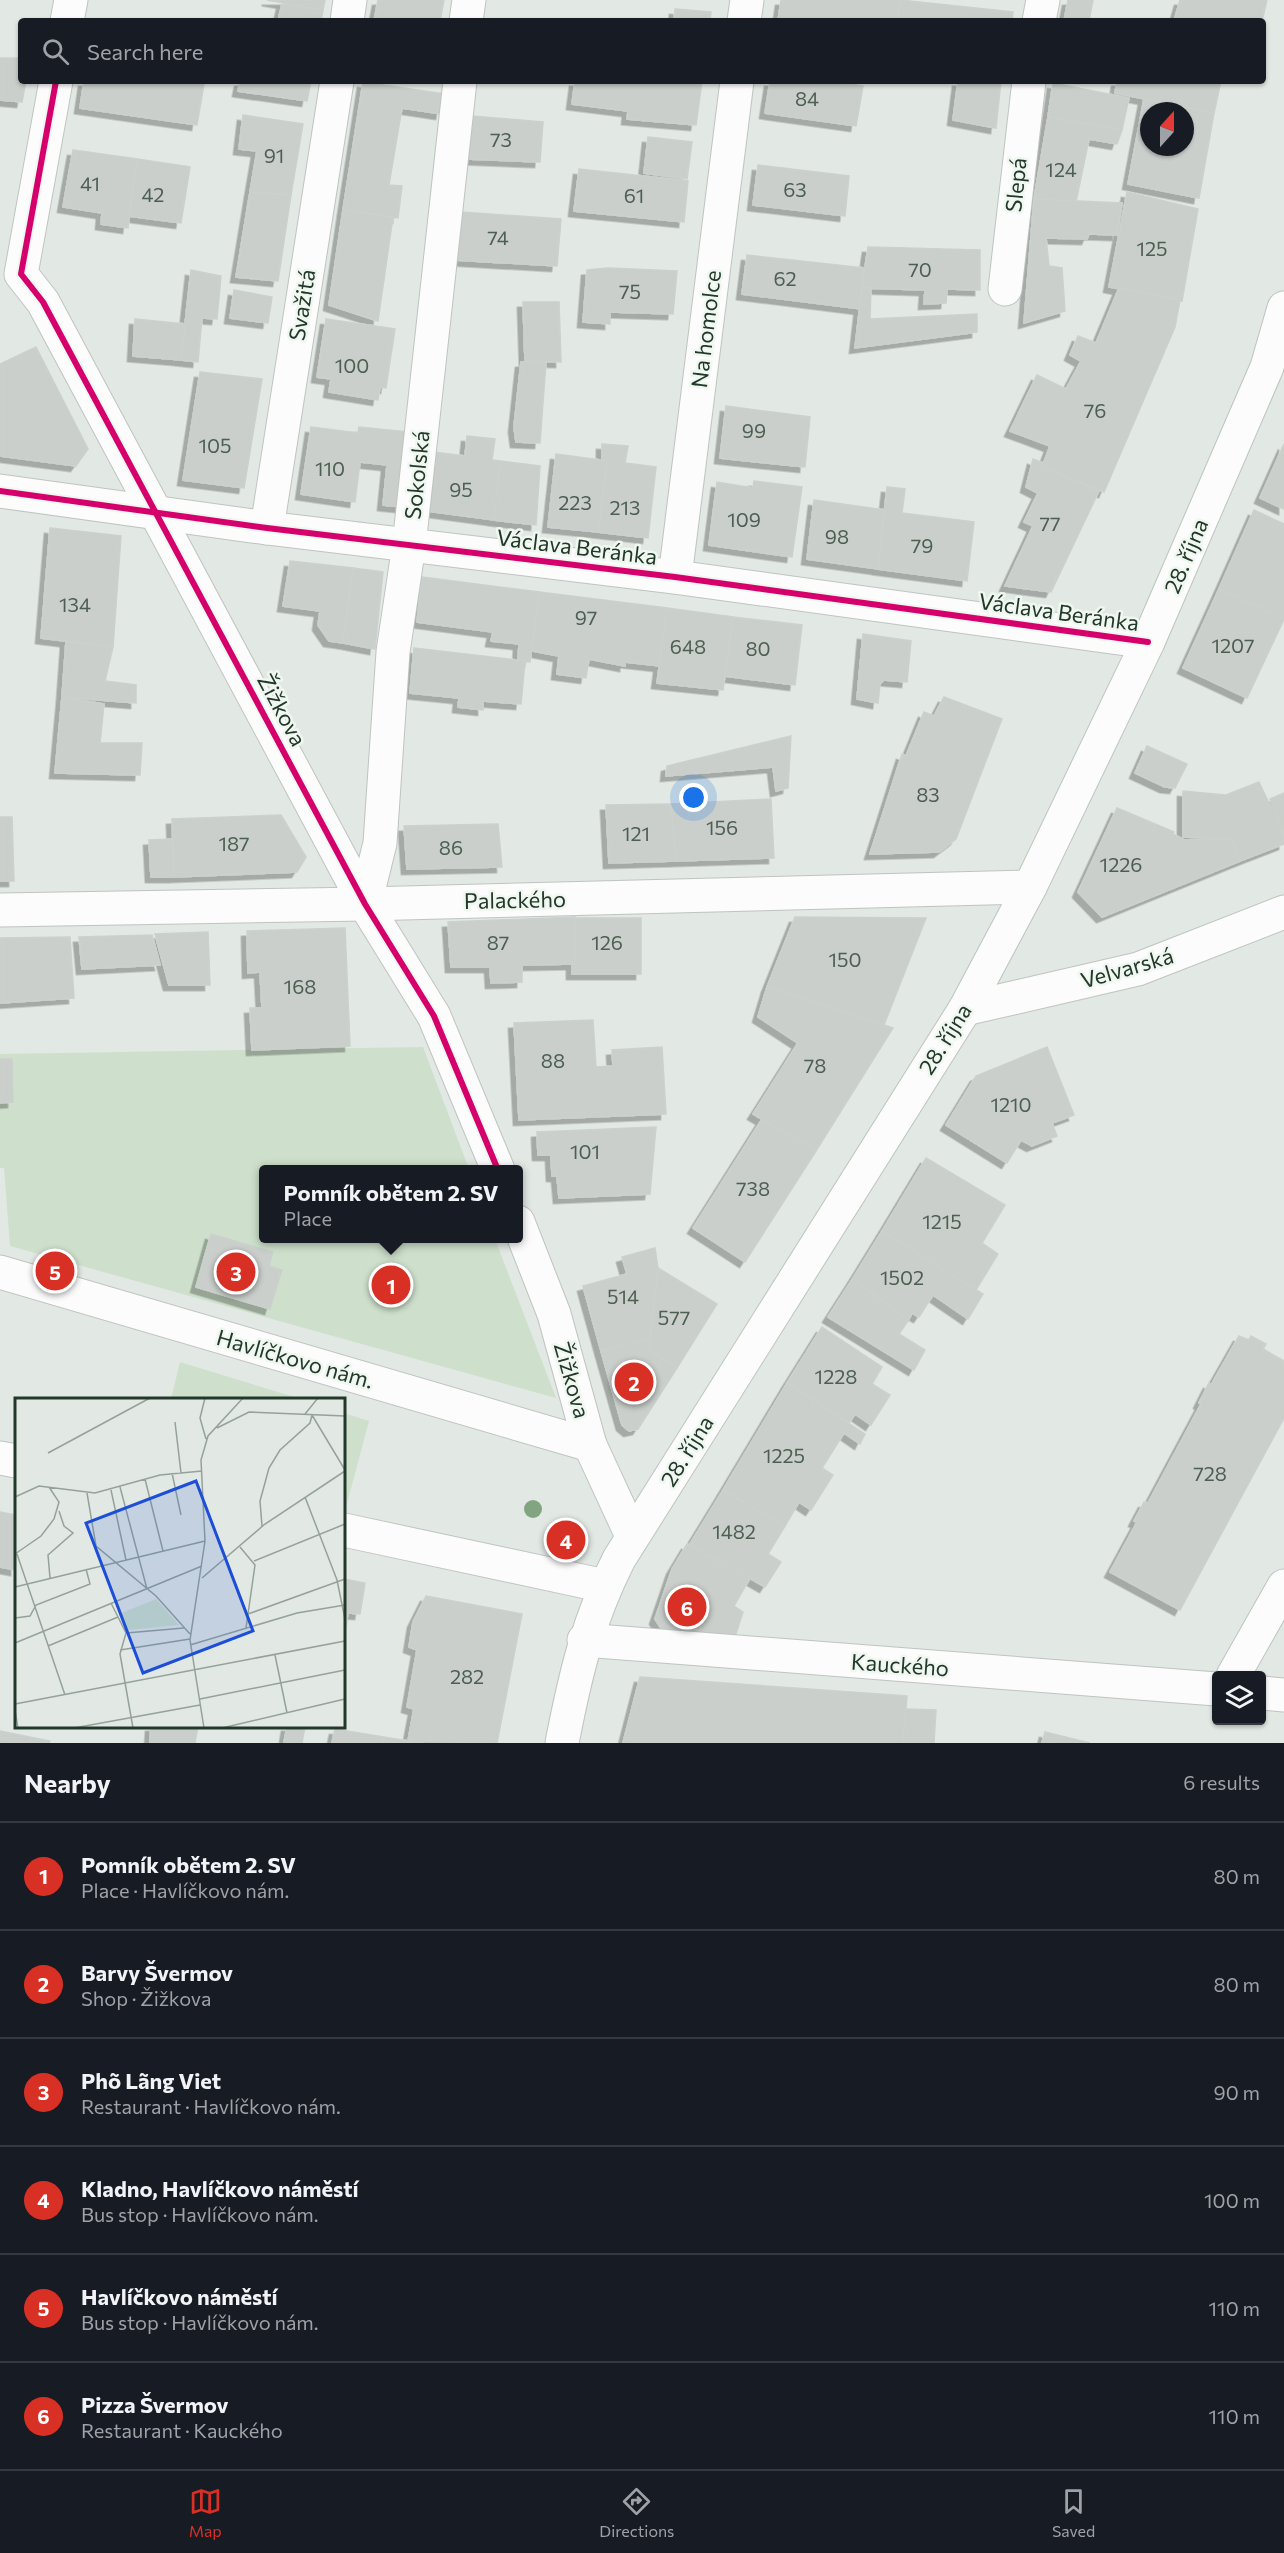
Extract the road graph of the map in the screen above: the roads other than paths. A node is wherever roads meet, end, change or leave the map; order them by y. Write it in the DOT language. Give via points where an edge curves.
graph roads {
  1 [pos="71,0"];
  2 [pos="350,0"];
  3 [pos="469,0"];
  4 [pos="747,0"];
  5 [pos="1043,0"];
  6 [pos="68,18"];
  7 [pos="347,18"];
  8 [pos="466,18"];
  9 [pos="744,18"];
  10 [pos="1040,18"];
  11 [pos="55,84"];
  12 [pos="337,84"];
  13 [pos="460,84"];
  14 [pos="737,84"];
  15 [pos="1029,84"];
  16 [pos="1005,289"];
  17 [pos="1284,308"];
  18 [pos="0,491"];
  19 [pos="156,513"];
  20 [pos="267,528"];
  21 [pos="409,545"];
  22 [pos="675,577"];
  23 [pos="1148,642"];
  24 [pos="1030,887"];
  25 [pos="365,904"];
  26 [pos="0,910"];
  27 [pos="1284,912"];
  28 [pos="965,1009"];
  29 [pos="496,1165"];
  30 [pos="523,1233"];
  31 [pos="0,1272"];
  32 [pos="590,1445"];
  33 [pos="0,1458"];
  34 [pos="15,1461"];
  35 [pos="345,1530"];
  36 [pos="632,1536"];
  37 [pos="605,1586"];
  38 [pos="1284,1586"];
  39 [pos="584,1640"];
  40 [pos="1236,1671"];
  41 [pos="1212,1689"];
  42 [pos="1266,1693"];
  43 [pos="1284,1695"];
  44 [pos="562,1743"];
  1 -- 6 [label="street"];
  2 -- 7 [label="street"];
  3 -- 8 [label="street"];
  4 -- 9 [label="street"];
  5 -- 10 [label="street"];
  11 -- 19 [label="street, Žižkova" via="21,274 43,302"];
  12 -- 20 [label="street, Svažitá"];
  13 -- 21 [label="street, Sokolská"];
  14 -- 22 [label="street, Na homolce"];
  15 -- 16 [label="street, Slepá"];
  17 -- 23 [label="street, 28. října" via="1267,368"];
  18 -- 19 [label="street, Václava Beránka"];
  19 -- 20 [label="street, Václava Beránka"];
  19 -- 25 [label="street, Žižkova"];
  20 -- 21 [label="street, Václava Beránka"];
  21 -- 22 [label="street, Václava Beránka"];
  21 -- 25 [label="street, Sokolská" via="393,652 380,843"];
  22 -- 23 [label="street, Václava Beránka"];
  23 -- 24 [label="street, 28. října"];
  24 -- 25 [label="street, Palackého"];
  24 -- 28 [label="street, 28. října"];
  25 -- 26 [label="street, Palackého"];
  25 -- 29 [label="street, Žižkova" via="434,1016"];
  27 -- 28 [label="street, Velvarská" via="1138,969"];
  28 -- 36 [label="street, 28. října"];
  30 -- 32 [label="street, Žižkova" via="554,1314"];
  31 -- 32 [label="street, Havlíčkovo nám."];
  32 -- 36 [label="street, Žižkova"];
  33 -- 34 [label="street"];
  35 -- 37 [label="street"];
  36 -- 37 [label="street, 28. října"];
  37 -- 39 [label="street, 28. října"];
  38 -- 40 [label="street"];
  39 -- 41 [label="street, Kauckého"];
  39 -- 44 [label="street, 28. října"];
  42 -- 43 [label="street"];
}
